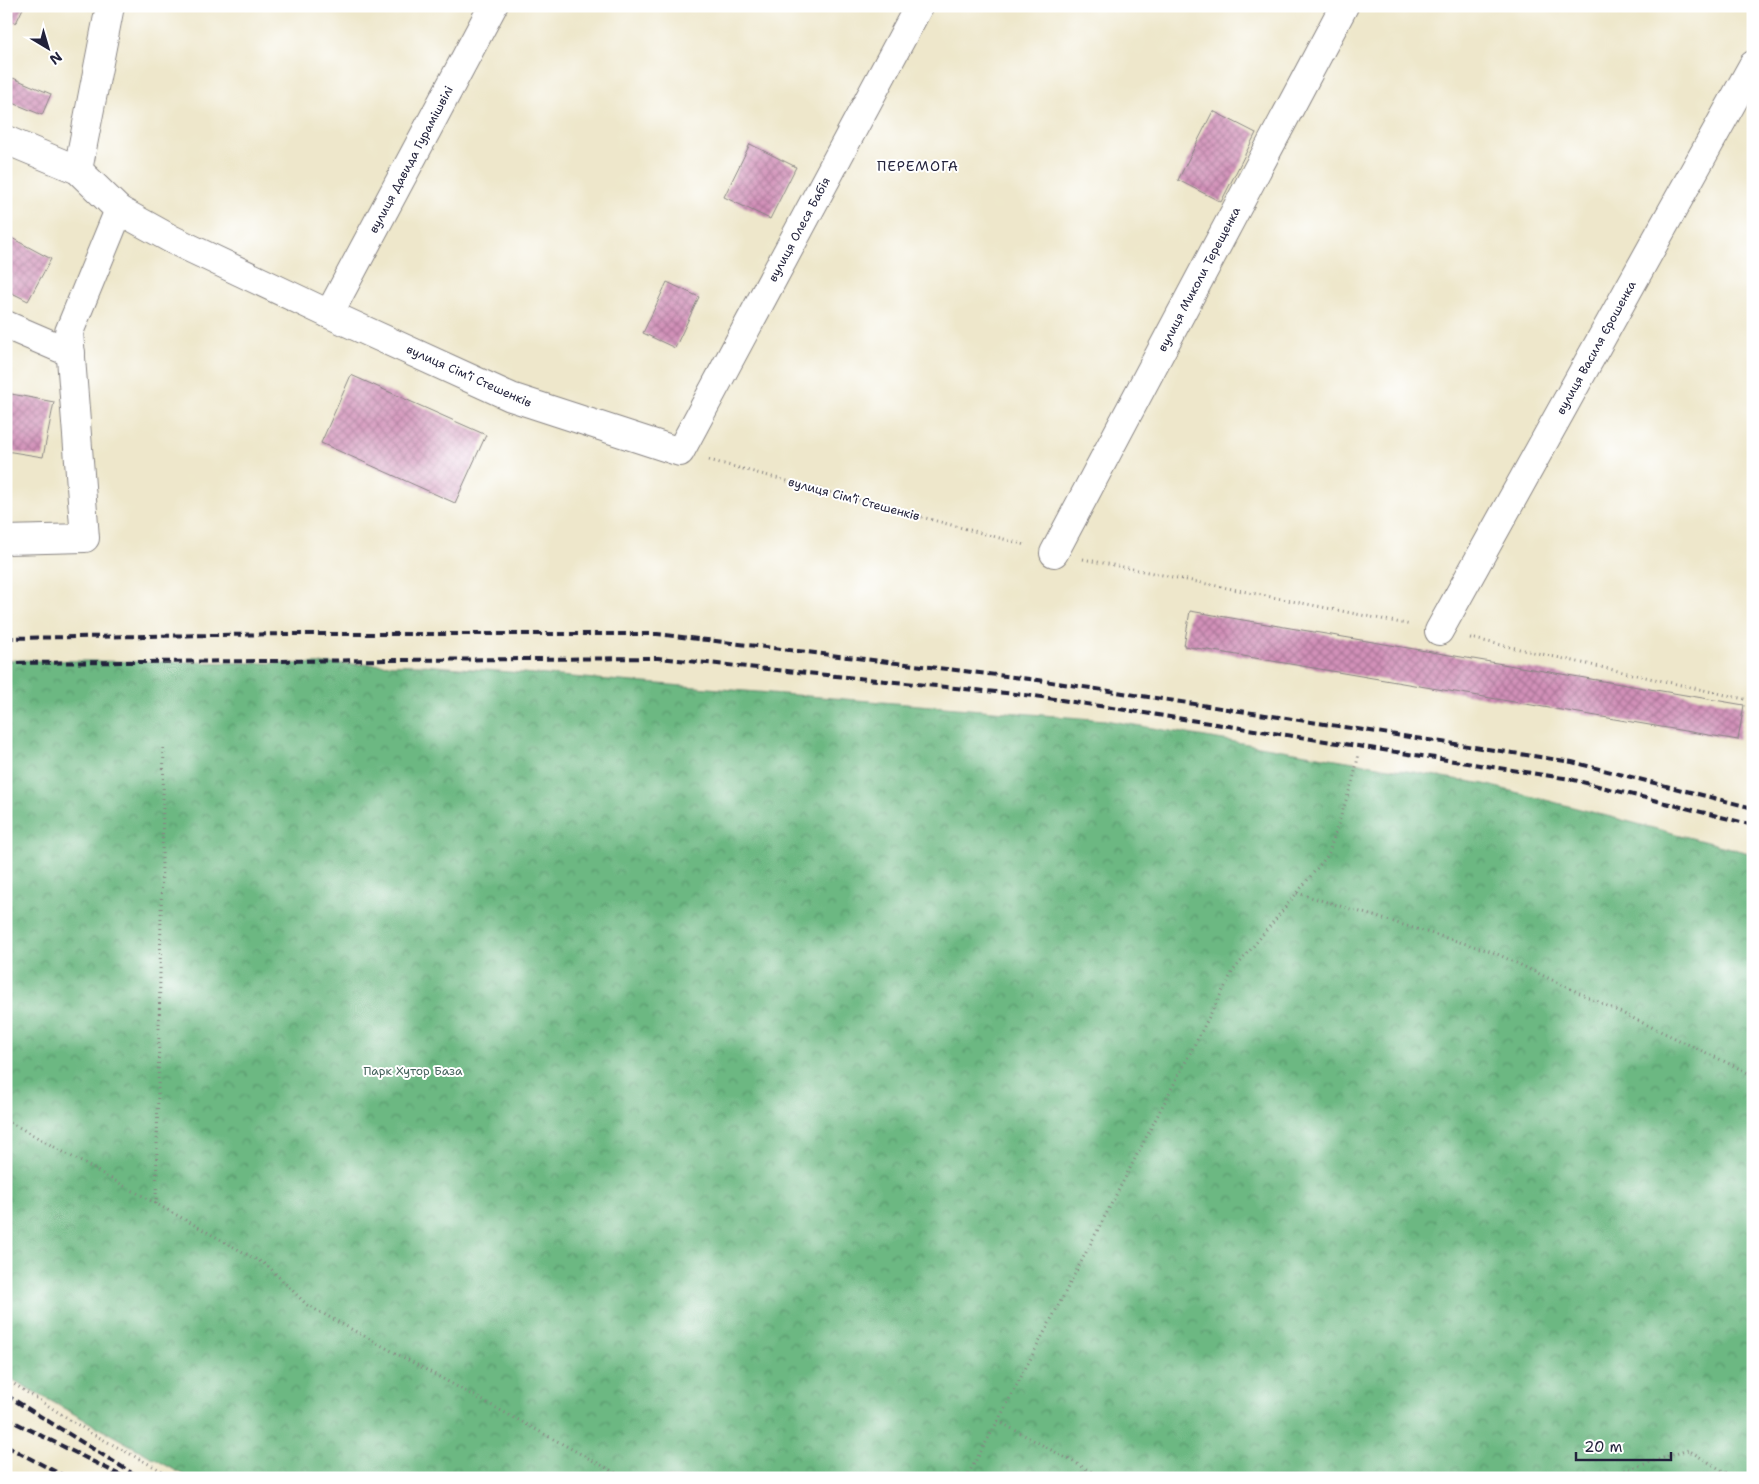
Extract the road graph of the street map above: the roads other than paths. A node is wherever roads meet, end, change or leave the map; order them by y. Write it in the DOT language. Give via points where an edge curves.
graph roads {
  1 [pos="110,6"];
  2 [pos="493,6"];
  3 [pos="919,6"];
  4 [pos="1344,6"];
  5 [pos="1753,64"];
  6 [pos="6,140"];
  7 [pos="78,170"];
  8 [pos="118,210"];
  9 [pos="330,314"];
  10 [pos="6,325"];
  11 [pos="71,353"];
  12 [pos="680,452"];
  13 [pos="6,540"];
  14 [pos="1054,553"];
  15 [pos="1439,631"];
  1 -- 7 [label="street"];
  2 -- 9 [label="street, вулиця Давида Гурамішвілі"];
  3 -- 12 [label="street, вулиця Олеся Бабія"];
  4 -- 14 [label="street, вулиця Миколи Терещенка"];
  5 -- 15 [label="street, вулиця Василя Єрошенка"];
  6 -- 7 [label="street, вулиця Сімʼї Стешенків"];
  7 -- 8 [label="street, вулиця Сімʼї Стешенків"];
  8 -- 9 [label="street, вулиця Сімʼї Стешенків" via="173,240"];
  8 -- 11 [label="street" via="69,332"];
  9 -- 12 [label="street, вулиця Сімʼї Стешенків" via="511,397"];
  10 -- 11 [label="street"];
  11 -- 13 [label="street" via="85,538"];
}
